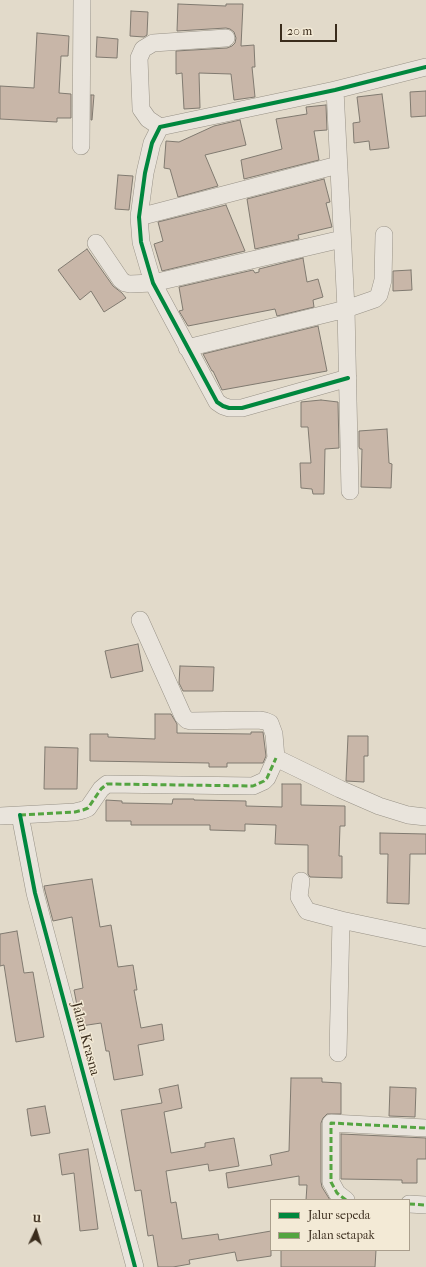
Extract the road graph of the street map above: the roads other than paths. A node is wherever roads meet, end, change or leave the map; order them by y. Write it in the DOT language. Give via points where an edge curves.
graph roads {
  1 [pos="82,0"];
  2 [pos="226,38"];
  3 [pos="426,66"];
  4 [pos="335,90"];
  5 [pos="160,127"];
  6 [pos="81,146"];
  7 [pos="338,165"];
  8 [pos="139,217"];
  9 [pos="384,235"];
  10 [pos="342,239"];
  11 [pos="96,243"];
  12 [pos="152,283"];
  13 [pos="346,309"];
  14 [pos="187,348"];
  15 [pos="348,378"];
  16 [pos="350,491"];
  17 [pos="140,620"];
  18 [pos="276,758"];
  19 [pos="20,815"];
  20 [pos="0,816"];
  21 [pos="426,817"];
  22 [pos="301,881"];
  23 [pos="341,920"];
  24 [pos="426,938"];
  25 [pos="338,1053"];
  26 [pos="426,1128"];
  27 [pos="345,1199"];
  28 [pos="410,1204"];
  29 [pos="426,1205"];
  30 [pos="135,1267"];
  1 -- 6 [label="street"];
  2 -- 5 [label="street" via="153,43 143,49 139,58 141,109 148,119"];
  3 -- 4 [label="street"];
  4 -- 5 [label="street"];
  4 -- 7 [label="street"];
  5 -- 8 [label="street" via="152,143"];
  7 -- 8 [label="street"];
  7 -- 10 [label="street"];
  8 -- 12 [label="street" via="141,242"];
  9 -- 13 [label="street" via="383,280 379,295 375,299"];
  10 -- 12 [label="street"];
  10 -- 13 [label="street"];
  11 -- 12 [label="street" via="125,283"];
  12 -- 14 [label="street"];
  13 -- 14 [label="street"];
  13 -- 15 [label="street"];
  14 -- 15 [label="street" via="217,402 230,408 242,408"];
  15 -- 16 [label="street"];
  17 -- 18 [label="street" via="185,718 191,721 265,721 272,728"];
  18 -- 19 [label="street" via="267,778 253,786 107,784 88,808 83,810"];
  18 -- 21 [label="street" via="379,806 408,815"];
  19 -- 20 [label="street"];
  19 -- 30 [label="street, Jalan Krasna" via="35,893"];
  22 -- 23 [label="street" via="299,898 307,910"];
  23 -- 24 [label="street"];
  23 -- 25 [label="street"];
  26 -- 27 [label="street" via="331,1123 331,1182 337,1193"];
  28 -- 29 [label="street"];
}
